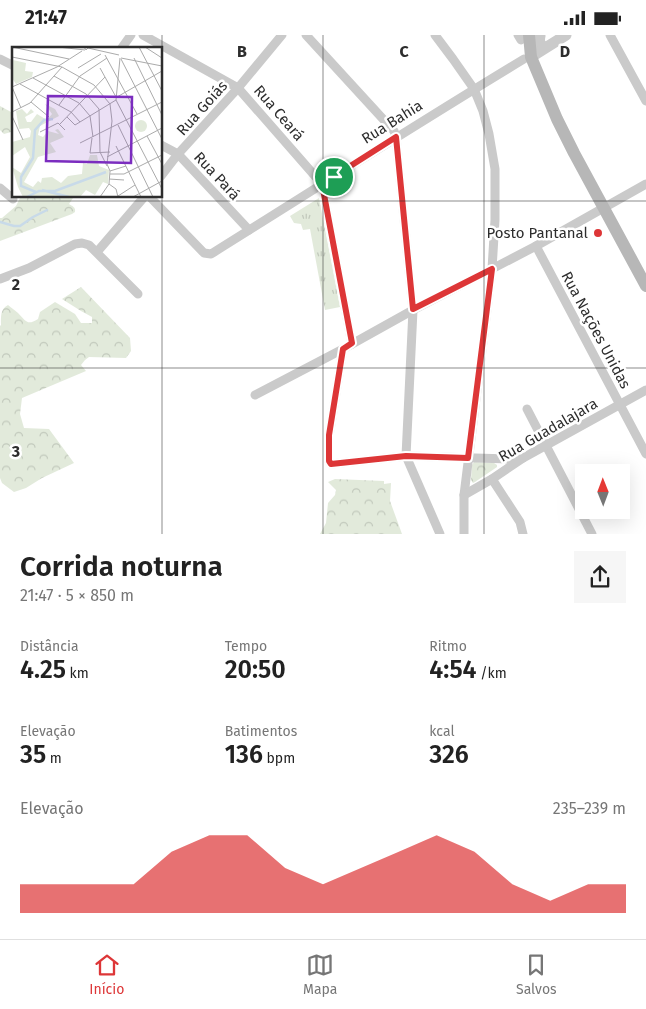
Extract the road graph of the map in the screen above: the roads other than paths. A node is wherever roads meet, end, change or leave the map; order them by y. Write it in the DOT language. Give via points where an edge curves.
graph roads {
  1 [pos="131,35"];
  2 [pos="143,35"];
  3 [pos="282,35"];
  4 [pos="306,35"];
  5 [pos="435,35"];
  6 [pos="566,35"];
  7 [pos="610,35"];
  8 [pos="529,36"];
  9 [pos="122,47"];
  10 [pos="546,47"];
  11 [pos="527,58"];
  12 [pos="0,59"];
  13 [pos="12,65"];
  14 [pos="238,88"];
  15 [pos="474,89"];
  16 [pos="646,101"];
  17 [pos="396,137"];
  18 [pos="162,146"];
  19 [pos="178,154"];
  20 [pos="162,174"];
  21 [pos="322,184"];
  22 [pos="646,184"];
  23 [pos="0,189"];
  24 [pos="144,197"];
  25 [pos="150,197"];
  26 [pos="13,199"];
  27 [pos="604,207"];
  28 [pos="249,230"];
  29 [pos="536,246"];
  30 [pos="98,252"];
  31 [pos="492,269"];
  32 [pos="0,279"];
  33 [pos="646,286"];
  34 [pos="138,295"];
  35 [pos="413,309"];
  36 [pos="352,343"];
  37 [pos="343,349"];
  38 [pos="646,389"];
  39 [pos="255,395"];
  40 [pos="620,404"];
  41 [pos="527,409"];
  42 [pos="546,445"];
  43 [pos="646,454"];
  44 [pos="406,456"];
  45 [pos="468,458"];
  46 [pos="523,458"];
  47 [pos="492,479"];
  48 [pos="464,495"];
  49 [pos="440,534"];
  50 [pos="464,534"];
  51 [pos="523,534"];
  52 [pos="592,534"];
  1 -- 9 [label="street"];
  2 -- 14 [label="street, Rua Ceará"];
  3 -- 14 [label="street, Rua Goiás"];
  4 -- 17 [label="street"];
  5 -- 15 [label="street"];
  6 -- 10 [label="street, Rua Bahia"];
  7 -- 16 [label="street"];
  8 -- 10 [label="street"];
  8 -- 11 [label="main road"];
  10 -- 11 [label="street, Rua Bahia"];
  11 -- 15 [label="street, Rua Bahia"];
  11 -- 27 [label="main road"];
  12 -- 13 [label="street"];
  14 -- 19 [label="street, Rua Goiás"];
  14 -- 21 [label="street, Rua Ceará"];
  15 -- 17 [label="street, Rua Bahia"];
  15 -- 31 [label="street" via="489,134 494,169"];
  17 -- 21 [label="street, Rua Bahia"];
  17 -- 35 [label="street"];
  18 -- 19 [label="street, Rua Pará"];
  19 -- 20 [label="street, Rua Goiás"];
  19 -- 28 [label="street, Rua Pará"];
  21 -- 28 [label="street, Rua Bahia"];
  21 -- 36 [label="street"];
  22 -- 27 [label="street"];
  23 -- 26 [label="street"];
  24 -- 30 [label="street"];
  25 -- 28 [label="street, Rua Bahia" via="204,253 210,254"];
  27 -- 29 [label="street"];
  27 -- 33 [label="main road"];
  29 -- 31 [label="street"];
  29 -- 40 [label="street, Rua Nações Unidas"];
  30 -- 32 [label="street" via="90,245 75,244"];
  30 -- 34 [label="street"];
  31 -- 35 [label="street"];
  31 -- 45 [label="street"];
  35 -- 36 [label="street"];
  35 -- 44 [label="street"];
  36 -- 37 [label="street"];
  37 -- 39 [label="street"];
  37 -- 44 [label="street" via="329,435 329,461 331,464"];
  38 -- 40 [label="street, Rua Guadalajara"];
  40 -- 42 [label="street, Rua Guadalajara"];
  40 -- 43 [label="street, Rua Nações Unidas"];
  41 -- 42 [label="street"];
  42 -- 46 [label="street, Rua Guadalajara"];
  42 -- 52 [label="street"];
  44 -- 45 [label="street"];
  44 -- 49 [label="street"];
  45 -- 46 [label="street"];
  45 -- 48 [label="street"];
  46 -- 47 [label="street, Rua Guadalajara"];
  47 -- 48 [label="street, Rua Guadalajara"];
  47 -- 51 [label="street" via="520,522"];
  48 -- 50 [label="street"];
}
